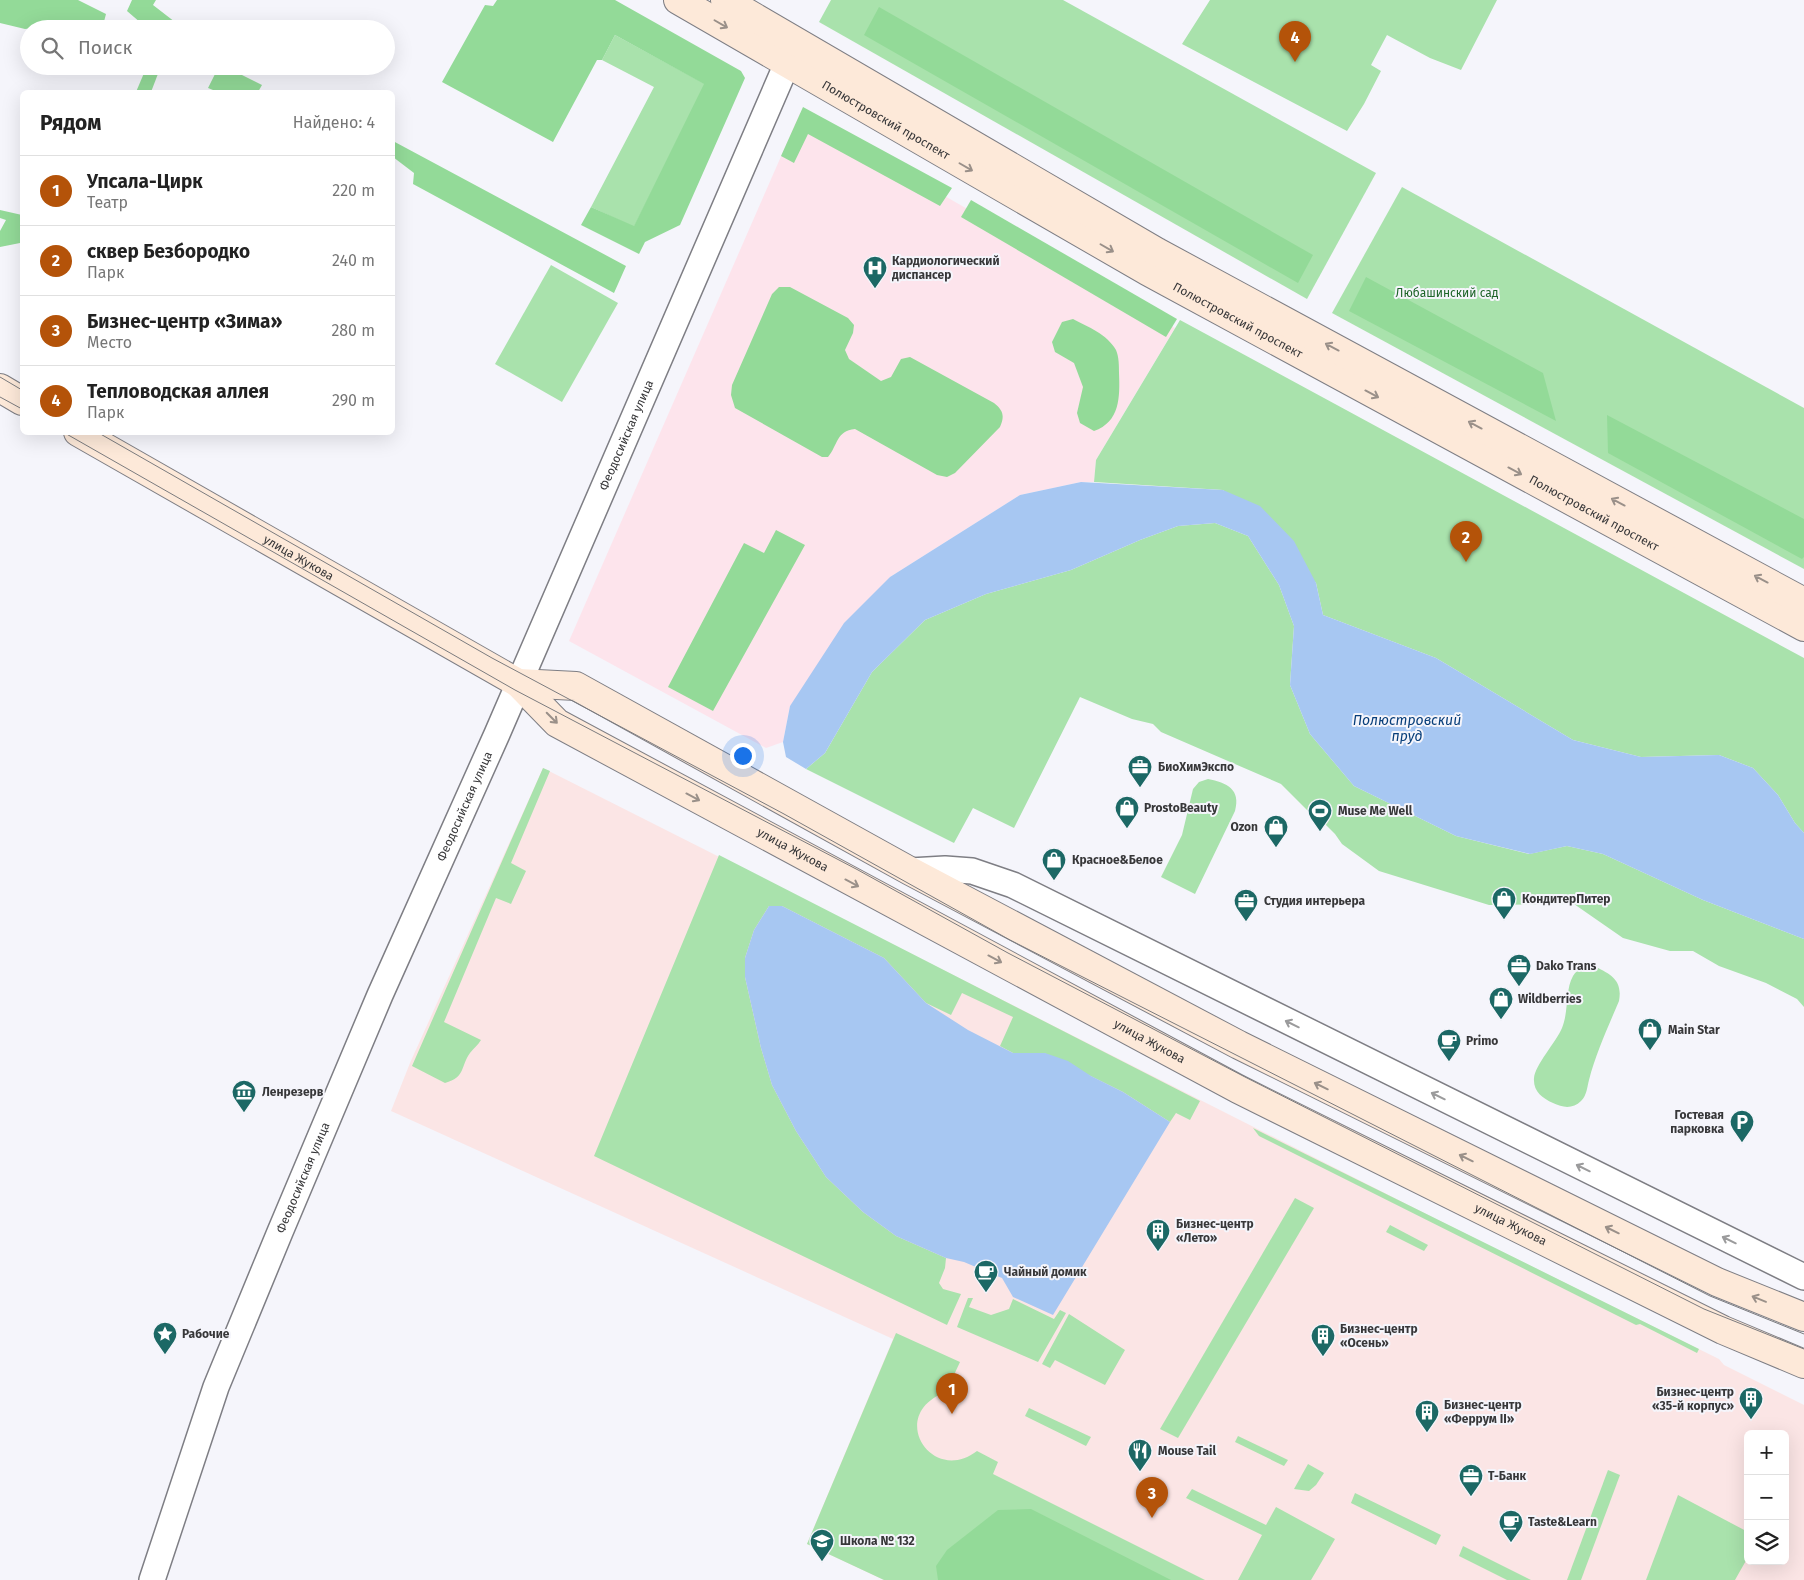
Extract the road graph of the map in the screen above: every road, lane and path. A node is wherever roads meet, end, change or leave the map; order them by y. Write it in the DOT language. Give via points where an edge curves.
graph roads {
  1 [pos="678,0"];
  2 [pos="725,0"];
  3 [pos="792,52"];
  4 [pos="0,388"];
  5 [pos="20,400"];
  6 [pos="83,435"];
  7 [pos="1804,602"];
  8 [pos="1804,627"];
  9 [pos="518,683"];
  10 [pos="910,871"];
  11 [pos="1804,1277"];
  12 [pos="1804,1317"];
  13 [pos="1804,1364"];
  14 [pos="152,1580"];
  1 -- 3 [label="street, Полюстровский проспект, one-way"];
  2 -- 3 [label="street, Полюстровский проспект"];
  7 -- 3 [label="street, Полюстровский проспект, one-way"];
  3 -- 8 [label="street, Полюстровский проспект, one-way" via="1147,271"];
  3 -- 9 [label="street, Феодосийская улица"];
  4 -- 5 [label="street"];
  6 -- 9 [label="street, улица Жукова"];
  9 -- 10 [label="street, улица Жукова" via="576,686"];
  9 -- 13 [label="street, улица Жукова, one-way" via="557,723 1238,1089 1723,1330"];
  9 -- 14 [label="street, Феодосийская улица" via="380,995 216,1386"];
  11 -- 10 [label="street, one-way" via="1013,885 972,871"];
  12 -- 10 [label="street, улица Жукова, one-way" via="1717,1282 1248,1050"];
}
